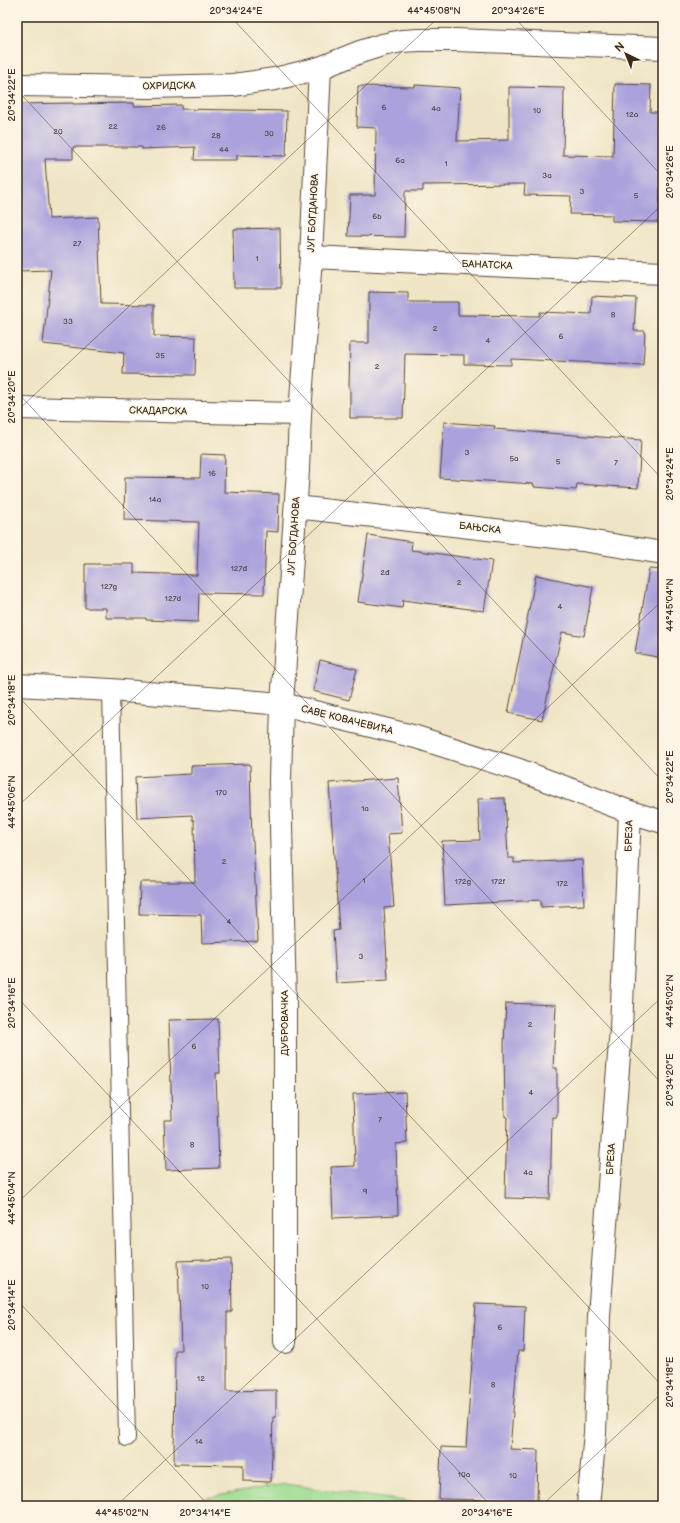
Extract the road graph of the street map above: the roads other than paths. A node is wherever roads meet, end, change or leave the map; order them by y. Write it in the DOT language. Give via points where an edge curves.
graph roads {
  1 [pos="663,48"];
  2 [pos="320,68"];
  3 [pos="17,85"];
  4 [pos="311,257"];
  5 [pos="663,273"];
  6 [pos="17,408"];
  7 [pos="300,414"];
  8 [pos="296,506"];
  9 [pos="663,553"];
  10 [pos="17,685"];
  11 [pos="111,690"];
  12 [pos="282,704"];
  13 [pos="630,812"];
  14 [pos="663,822"];
  15 [pos="285,1342"];
  16 [pos="127,1438"];
  17 [pos="588,1506"];
  1 -- 2 [label="street" via="419,40 382,45"];
  2 -- 3 [label="street, ОХРИДСКА" via="275,79 233,85"];
  2 -- 4 [label="street, ЈУГ БОГДАНОВА"];
  4 -- 5 [label="street, БАНАТСКА"];
  4 -- 7 [label="street, ЈУГ БОГДАНОВА"];
  6 -- 7 [label="street, СКАДАРСКА"];
  7 -- 8 [label="street, ЈУГ БОГДАНОВА"];
  8 -- 9 [label="street, БАЊСКА" via="582,540"];
  8 -- 12 [label="street, ЈУГ БОГДАНОВА"];
  10 -- 11 [label="street, САВЕ КОВАЧЕВИЋА"];
  11 -- 12 [label="street, САВЕ КОВАЧЕВИЋА"];
  11 -- 16 [label="lane"];
  12 -- 13 [label="street, САВЕ КОВАЧЕВИЋА" via="416,737 519,770"];
  12 -- 15 [label="street, ДУБРОВАЧКА" via="280,780 285,1005"];
  13 -- 14 [label="street, САВЕ КОВАЧЕВИЋА"];
  13 -- 17 [label="street, БРЕЗА" via="621,1029 599,1316"];
}
